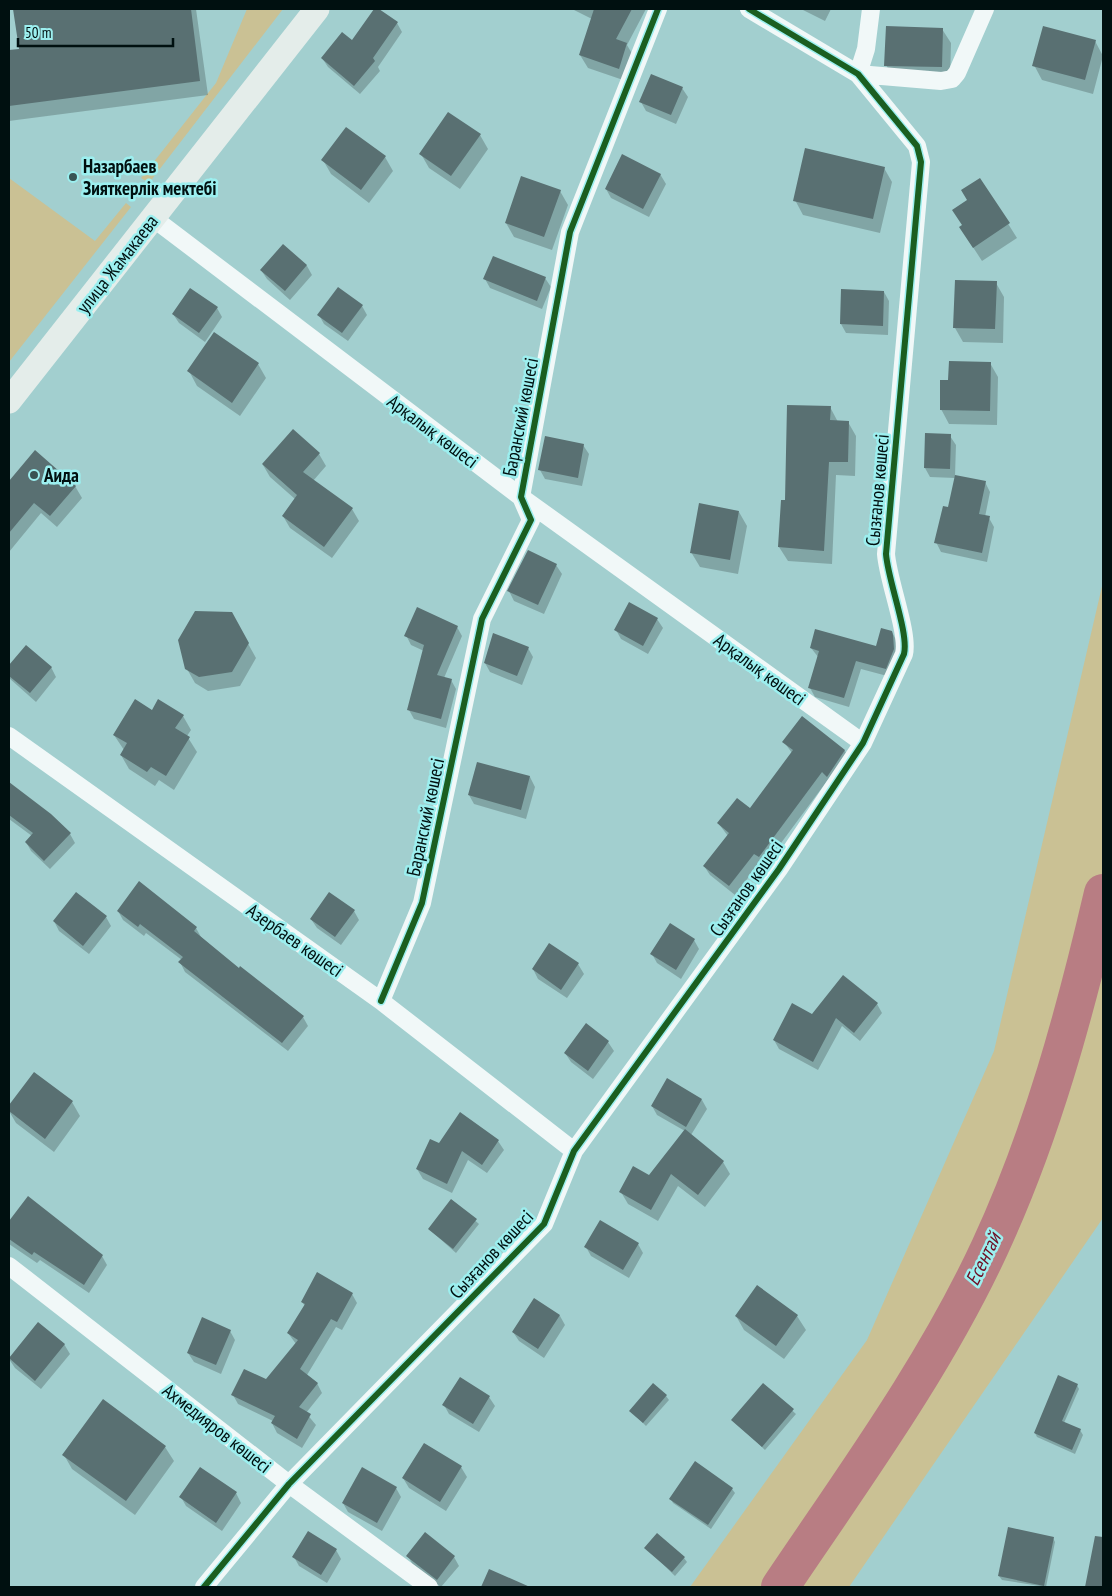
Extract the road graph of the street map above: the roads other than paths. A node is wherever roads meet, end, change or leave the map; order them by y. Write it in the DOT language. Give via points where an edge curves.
graph roads {
  1 [pos="317,9"];
  2 [pos="658,9"];
  3 [pos="749,9"];
  4 [pos="871,9"];
  5 [pos="985,9"];
  6 [pos="858,74"];
  7 [pos="153,218"];
  8 [pos="9,400"];
  9 [pos="520,497"];
  10 [pos="9,736"];
  11 [pos="863,743"];
  12 [pos="381,1001"];
  13 [pos="574,1152"];
  14 [pos="9,1266"];
  15 [pos="289,1484"];
  16 [pos="204,1587"];
  17 [pos="429,1587"];
  1 -- 7 [label="street, улица Жамакаева"];
  2 -- 9 [label="street, Баранский көшесі" via="570,232"];
  3 -- 6 [label="street"];
  4 -- 6 [label="street" via="866,49"];
  5 -- 6 [label="street" via="952,79 941,81"];
  6 -- 11 [label="street, Сызғанов көшесі" via="917,146 921,162 886,554 906,647"];
  7 -- 8 [label="street, улица Жамакаева"];
  7 -- 9 [label="street, Арқалық көшесі"];
  9 -- 11 [label="street, Арқалық көшесі"];
  9 -- 12 [label="street, Баранский көшесі" via="531,520 482,619 422,903"];
  10 -- 12 [label="street, Азербаев көшесі"];
  11 -- 13 [label="street, Сызғанов көшесі" via="779,869"];
  12 -- 13 [label="street, Азербаев көшесі"];
  13 -- 15 [label="street, Сызғанов көшесі" via="544,1224"];
  14 -- 15 [label="street, Ахмедияров көшесі"];
  15 -- 16 [label="street, Сызғанов көшесі"];
  15 -- 17 [label="street, Ахмедияров көшесі"];
}
